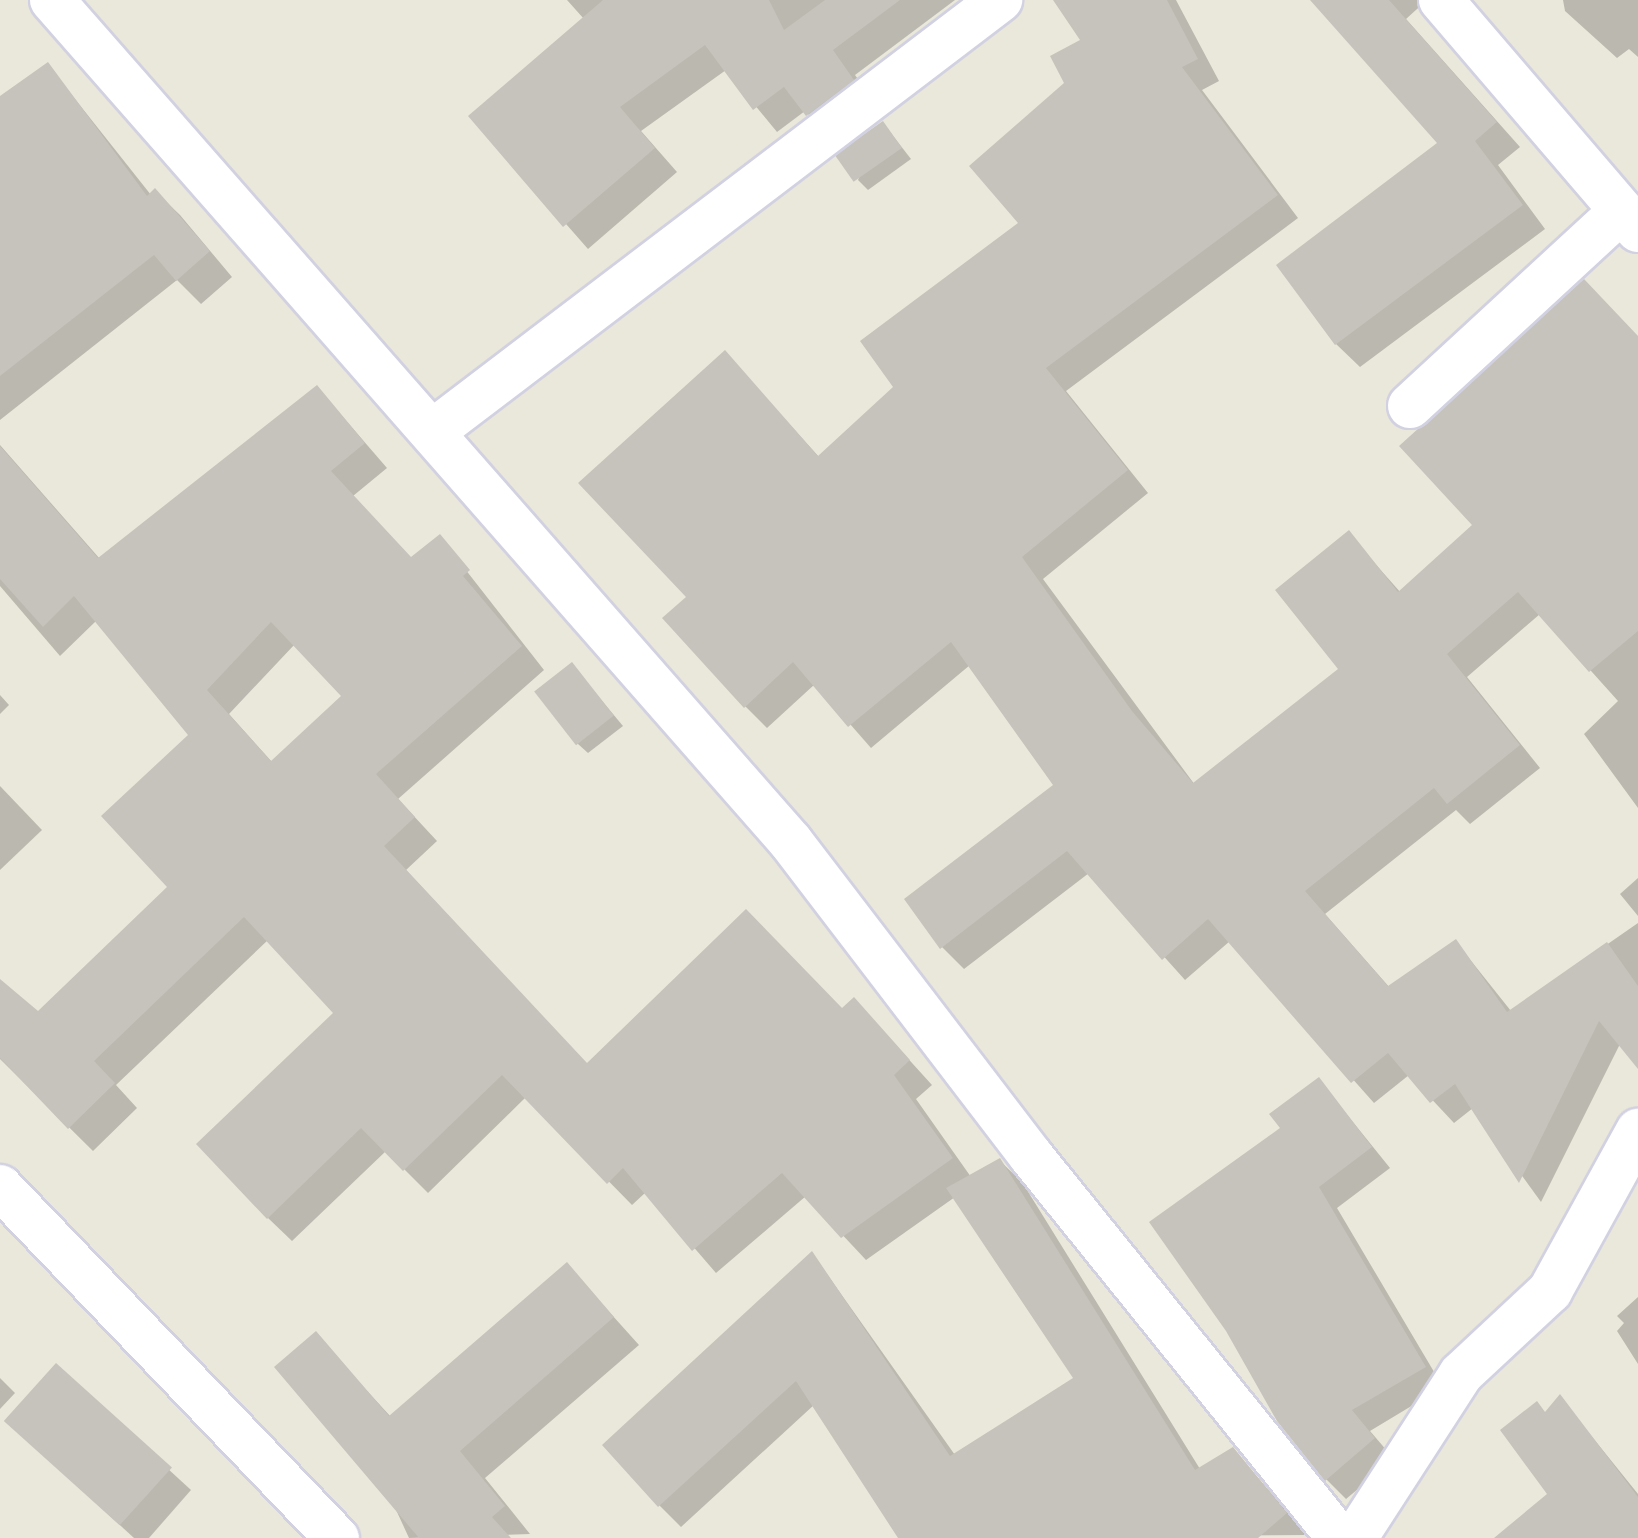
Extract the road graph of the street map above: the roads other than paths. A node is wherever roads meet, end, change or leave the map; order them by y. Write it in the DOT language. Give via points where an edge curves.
graph roads {
  1 [pos="52,0"];
  2 [pos="1000,0"];
  3 [pos="1441,0"];
  4 [pos="1630,220"];
  5 [pos="1410,406"];
  6 [pos="436,429"];
  7 [pos="1635,1140"];
  8 [pos="0,1187"];
  9 [pos="337,1538"];
  10 [pos="1339,1538"];
  11 [pos="1355,1538"];
  1 -- 6 [label="street"];
  2 -- 6 [label="street"];
  3 -- 4 [label="street"];
  4 -- 5 [label="street"];
  6 -- 10 [label="street" via="791,842 1031,1156"];
  7 -- 11 [label="street" via="1550,1291 1461,1374"];
  8 -- 9 [label="street"];
}
